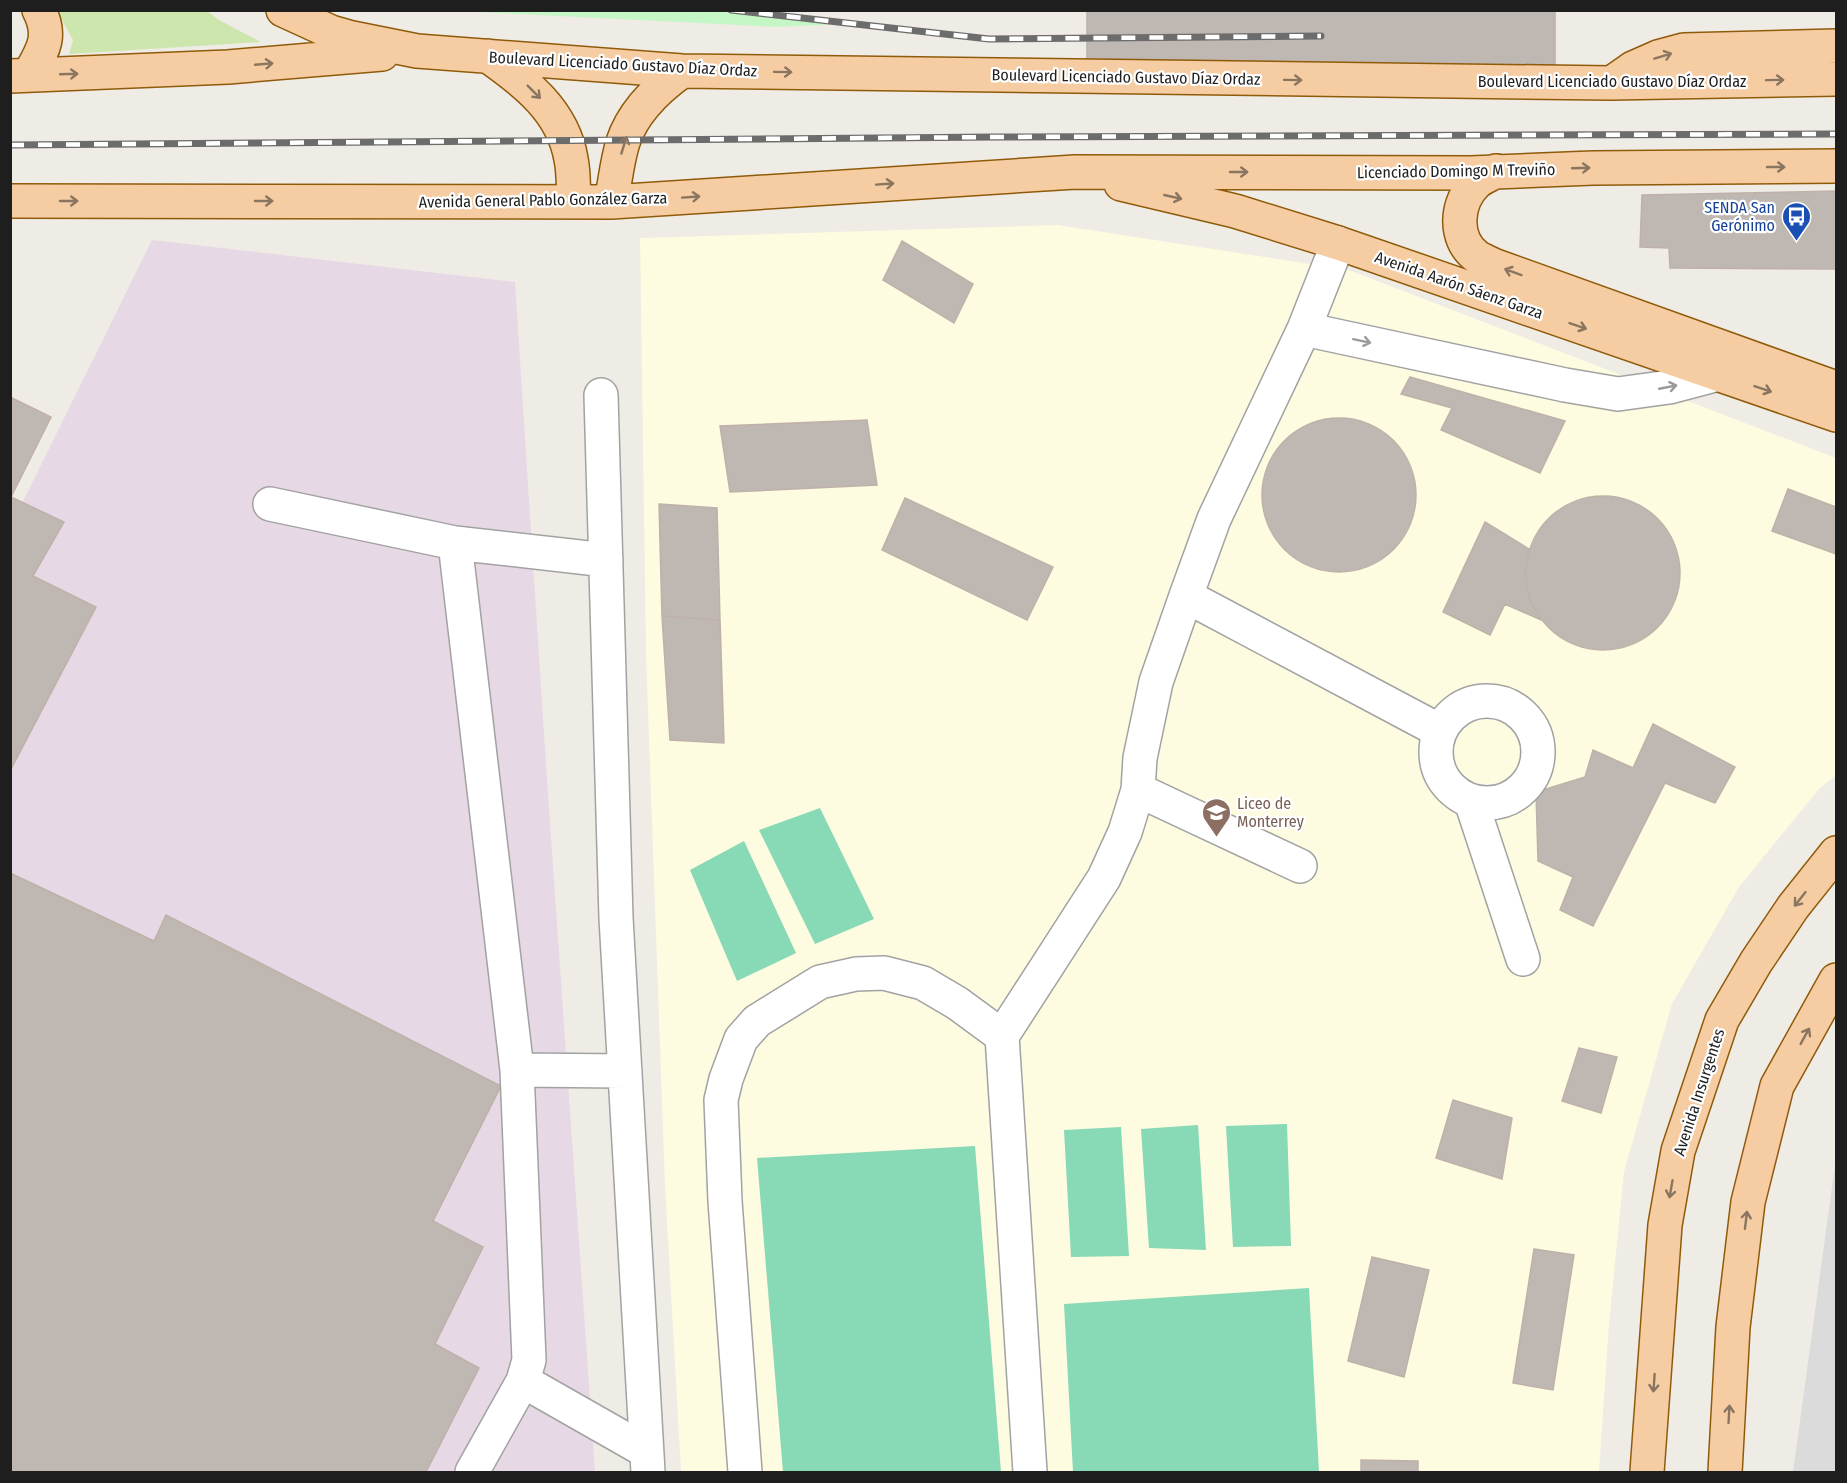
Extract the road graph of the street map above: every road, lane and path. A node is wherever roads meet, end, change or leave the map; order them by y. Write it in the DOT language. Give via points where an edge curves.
graph roads {
  1 [pos="39,10"];
  2 [pos="283,10"];
  3 [pos="326,21"];
  4 [pos="1836,46"];
  5 [pos="417,51"];
  6 [pos="488,56"];
  7 [pos="682,71"];
  8 [pos="20,76"];
  9 [pos="1836,79"];
  10 [pos="1611,83"];
  11 [pos="1836,166"];
  12 [pos="1496,171"];
  13 [pos="1076,172"];
  14 [pos="10,201"];
  15 [pos="574,201"];
  16 [pos="611,202"];
  17 [pos="1338,243"];
  18 [pos="1304,329"];
  19 [pos="1718,374"];
  20 [pos="1836,387"];
  21 [pos="601,395"];
  22 [pos="1836,415"];
  23 [pos="270,504"];
  24 [pos="455,543"];
  25 [pos="606,560"];
  26 [pos="1186,596"];
  27 [pos="1440,731"];
  28 [pos="1138,790"];
  29 [pos="1471,801"];
  30 [pos="1836,853"];
  31 [pos="1300,866"];
  32 [pos="1523,959"];
  33 [pos="1836,980"];
  34 [pos="1002,1036"];
  35 [pos="517,1070"];
  36 [pos="625,1071"];
  37 [pos="523,1381"];
  38 [pos="647,1462"];
  39 [pos="472,1473"];
  40 [pos="745,1473"];
  41 [pos="1030,1473"];
  42 [pos="1647,1473"];
  43 [pos="1725,1473"];
  1 -- 8 [label="main road" via="47,34 42,52"];
  2 -- 3 [label="main road"];
  3 -- 5 [label="main road" via="352,38"];
  10 -- 4 [label="main road, one-way" via="1658,57 1684,50"];
  5 -- 6 [label="main road, Boulevard Licenciado Gustavo Díaz Ordaz"];
  8 -- 5 [label="main road, one-way" via="228,67"];
  6 -- 7 [label="main road, Boulevard Licenciado Gustavo Díaz Ordaz"];
  6 -- 15 [label="main road, one-way" via="521,80 556,120 567,141"];
  7 -- 10 [label="main road, Boulevard Licenciado Gustavo Díaz Ordaz, one-way"];
  16 -- 7 [label="main road, one-way" via="623,141 654,94"];
  10 -- 9 [label="main road, Boulevard Licenciado Gustavo Díaz Ordaz, one-way"];
  12 -- 11 [label="main road, Licenciado Domingo M Treviño, one-way"];
  13 -- 12 [label="main road, Licenciado Domingo M Treviño, one-way"];
  20 -- 12 [label="main road, Avenida Aarón Sáenz Garza, one-way" via="1504,269 1475,255 1463,238 1459,218 1464,198 1477,182"];
  16 -- 13 [label="main road, Avenida General Pablo González Garza, one-way"];
  13 -- 17 [label="main road, Avenida Aarón Sáenz Garza, one-way" via="1235,211"];
  14 -- 15 [label="main road, Avenida General Pablo González Garza, one-way"];
  15 -- 16 [label="main road, Avenida General Pablo González Garza"];
  17 -- 18 [label="lane"];
  17 -- 19 [label="main road, Avenida Aarón Sáenz Garza, one-way"];
  18 -- 19 [label="lane, one-way" via="1618,394 1669,387"];
  18 -- 26 [label="lane" via="1214,519"];
  19 -- 22 [label="main road, Avenida Aarón Sáenz Garza, one-way"];
  21 -- 25 [label="lane"];
  23 -- 24 [label="lane"];
  24 -- 25 [label="lane"];
  24 -- 35 [label="lane"];
  25 -- 36 [label="lane" via="616,918"];
  26 -- 27 [label="lane"];
  26 -- 28 [label="lane" via="1156,682 1140,758"];
  27 -- 29 [label="lane" via="1435,748 1444,781 1456,794"];
  27 -- 29 [label="lane" via="1461,707 1477,701 1510,706 1533,730 1537,762 1532,778 1521,791 1489,804"];
  28 -- 31 [label="lane"];
  28 -- 34 [label="lane" via="1125,832 1104,878"];
  29 -- 32 [label="lane"];
  30 -- 42 [label="main road, Avenida Insurgentes, one-way" via="1762,952 1722,1020 1681,1141 1665,1225"];
  43 -- 33 [label="main road, one-way" via="1733,1327 1748,1202 1778,1086"];
  34 -- 40 [label="lane" via="923,983 884,973 820,982 757,1021 741,1040 721,1100"];
  34 -- 41 [label="lane"];
  35 -- 36 [label="lane"];
  35 -- 37 [label="lane" via="529,1359"];
  36 -- 38 [label="lane"];
  37 -- 38 [label="lane"];
  37 -- 39 [label="lane"];
}
